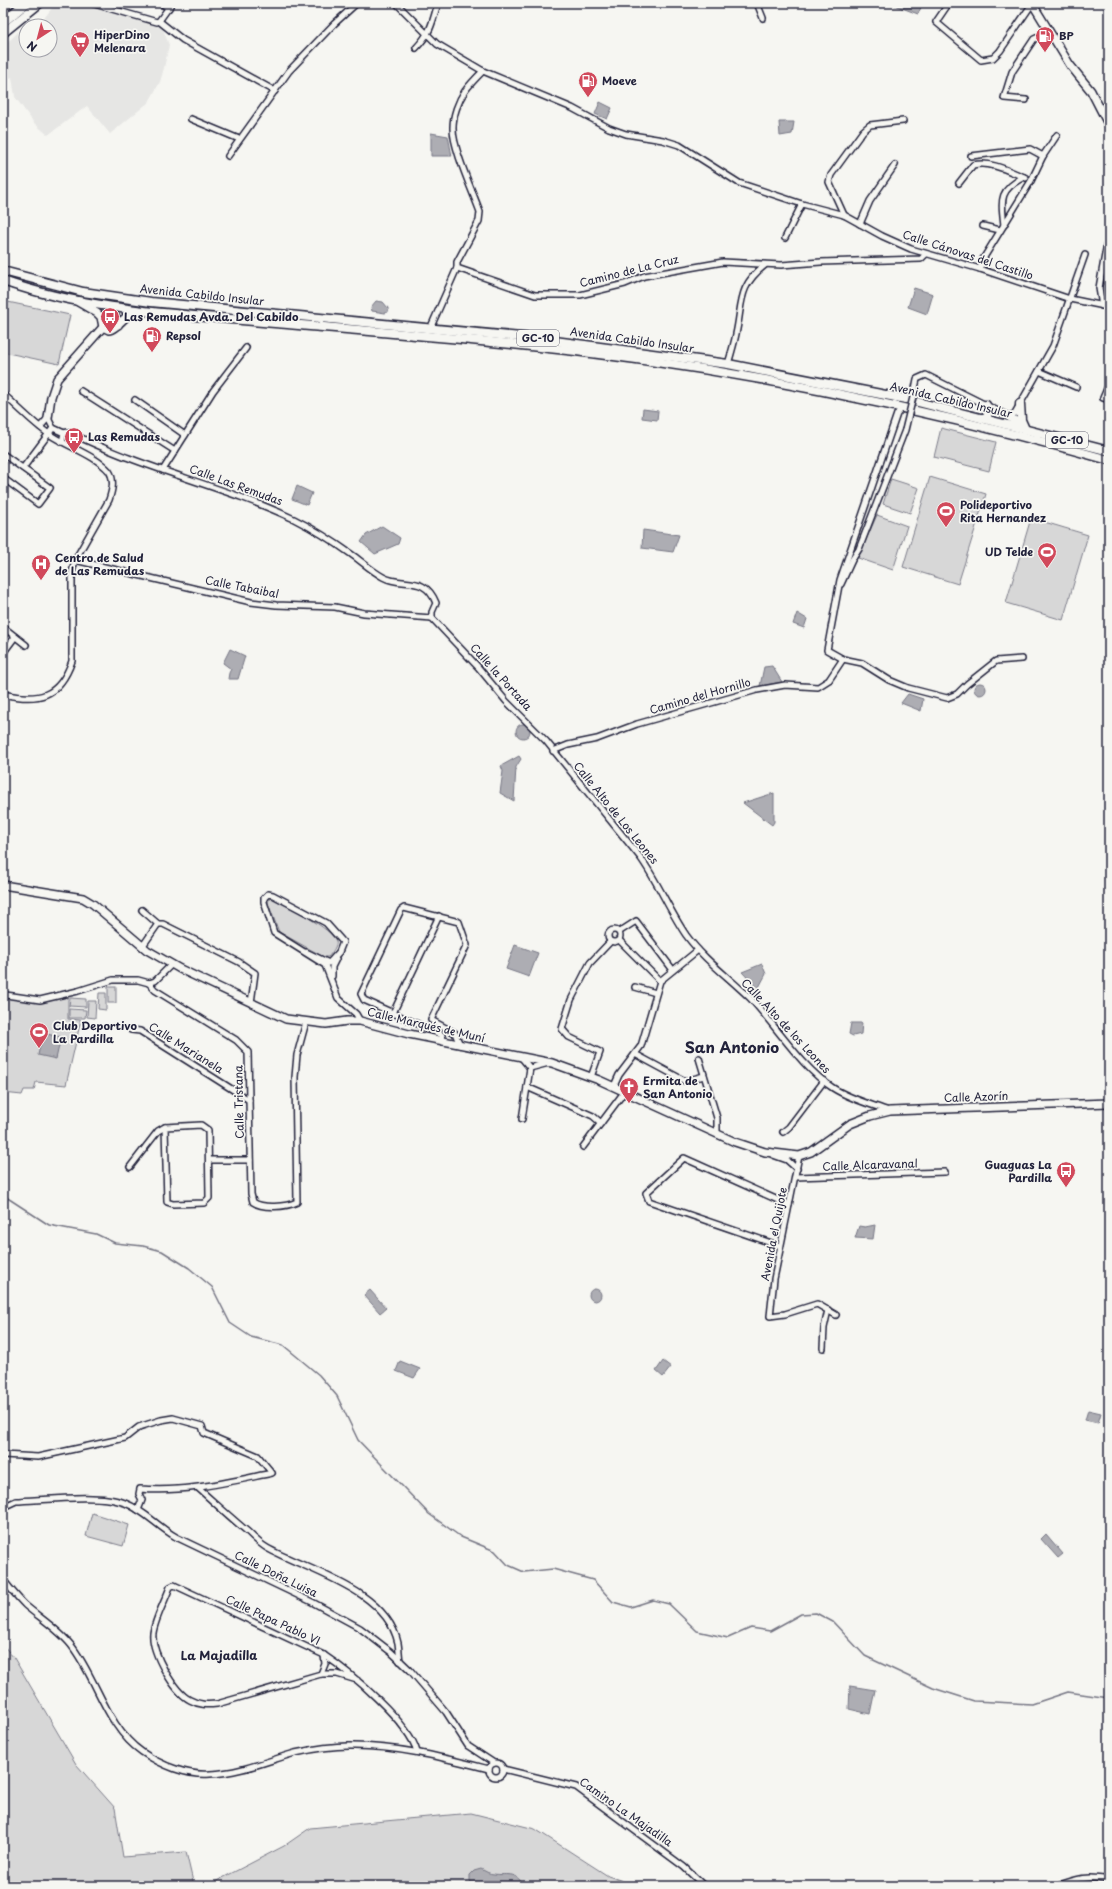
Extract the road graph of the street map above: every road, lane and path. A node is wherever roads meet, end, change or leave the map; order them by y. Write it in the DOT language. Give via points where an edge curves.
graph roads {
  1 [pos="9,3"];
  2 [pos="26,3"];
  3 [pos="40,3"];
  4 [pos="91,3"];
  5 [pos="160,3"];
  6 [pos="172,3"];
  7 [pos="358,3"];
  8 [pos="396,3"];
  9 [pos="438,3"];
  10 [pos="756,3"];
  11 [pos="949,3"];
  12 [pos="1032,4"];
  13 [pos="3,8"];
  14 [pos="169,8"];
  15 [pos="764,18"];
  16 [pos="159,21"];
  17 [pos="7,25"];
  18 [pos="1049,32"];
  19 [pos="3,34"];
  20 [pos="428,36"];
  21 [pos="416,48"];
  22 [pos="483,71"];
  23 [pos="275,91"];
  24 [pos="1026,100"];
  25 [pos="191,119"];
  26 [pos="903,121"];
  27 [pos="1109,126"];
  28 [pos="1057,135"];
  29 [pos="239,139"];
  30 [pos="228,156"];
  31 [pos="971,156"];
  32 [pos="1043,156"];
  33 [pos="895,165"];
  34 [pos="1024,177"];
  35 [pos="1031,181"];
  36 [pos="959,184"];
  37 [pos="802,204"];
  38 [pos="844,215"];
  39 [pos="860,224"];
  40 [pos="1004,225"];
  41 [pos="984,226"];
  42 [pos="1000,230"];
  43 [pos="1109,232"];
  44 [pos="786,238"];
  45 [pos="926,254"];
  46 [pos="1085,255"];
  47 [pos="765,265"];
  48 [pos="457,268"];
  49 [pos="980,269"];
  50 [pos="3,270"];
  51 [pos="3,281"];
  52 [pos="3,288"];
  53 [pos="26,289"];
  54 [pos="75,300"];
  55 [pos="1070,300"];
  56 [pos="1102,306"];
  57 [pos="1109,307"];
  58 [pos="135,310"];
  59 [pos="103,324"];
  60 [pos="118,325"];
  61 [pos="430,329"];
  62 [pos="246,348"];
  63 [pos="728,364"];
  64 [pos="1039,371"];
  65 [pos="1109,384"];
  66 [pos="1076,387"];
  67 [pos="81,391"];
  68 [pos="3,394"];
  69 [pos="135,400"];
  70 [pos="1109,400"];
  71 [pos="1020,404"];
  72 [pos="986,406"];
  73 [pos="903,407"];
  74 [pos="1010,417"];
  75 [pos="48,418"];
  76 [pos="982,418"];
  77 [pos="40,426"];
  78 [pos="53,428"];
  79 [pos="1025,429"];
  80 [pos="64,433"];
  81 [pos="49,434"];
  82 [pos="185,435"];
  83 [pos="62,442"];
  84 [pos="175,451"];
  85 [pos="1109,451"];
  86 [pos="3,454"];
  87 [pos="1109,460"];
  88 [pos="23,468"];
  89 [pos="163,470"];
  90 [pos="3,478"];
  91 [pos="75,560"];
  92 [pos="837,594"];
  93 [pos="432,618"];
  94 [pos="3,627"];
  95 [pos="15,637"];
  96 [pos="26,645"];
  97 [pos="3,653"];
  98 [pos="843,659"];
  99 [pos="1022,659"];
  100 [pos="3,694"];
  101 [pos="553,751"];
  102 [pos="3,885"];
  103 [pos="142,910"];
  104 [pos="439,916"];
  105 [pos="158,924"];
  106 [pos="619,932"];
  107 [pos="619,940"];
  108 [pos="610,942"];
  109 [pos="142,947"];
  110 [pos="698,950"];
  111 [pos="306,952"];
  112 [pos="339,952"];
  113 [pos="172,964"];
  114 [pos="673,970"];
  115 [pos="660,981"];
  116 [pos="149,983"];
  117 [pos="635,986"];
  118 [pos="335,989"];
  119 [pos="656,993"];
  120 [pos="3,996"];
  121 [pos="251,1003"];
  122 [pos="393,1013"];
  123 [pos="430,1020"];
  124 [pos="360,1021"];
  125 [pos="306,1022"];
  126 [pos="427,1028"];
  127 [pos="131,1030"];
  128 [pos="443,1042"];
  129 [pos="460,1045"];
  130 [pos="635,1054"];
  131 [pos="521,1057"];
  132 [pos="699,1058"];
  133 [pos="552,1063"];
  134 [pos="530,1068"];
  135 [pos="704,1076"];
  136 [pos="591,1077"];
  137 [pos="824,1081"];
  138 [pos="614,1086"];
  139 [pos="527,1087"];
  140 [pos="625,1091"];
  141 [pos="249,1100"];
  142 [pos="1109,1103"];
  143 [pos="890,1111"];
  144 [pos="522,1119"];
  145 [pos="601,1123"];
  146 [pos="165,1127"];
  147 [pos="783,1132"];
  148 [pos="717,1133"];
  149 [pos="583,1147"];
  150 [pos="765,1152"];
  151 [pos="799,1156"];
  152 [pos="209,1160"];
  153 [pos="250,1160"];
  154 [pos="130,1167"];
  155 [pos="797,1169"];
  156 [pos="945,1172"];
  157 [pos="795,1177"];
  158 [pos="789,1205"];
  159 [pos="780,1246"];
  160 [pos="828,1310"];
  161 [pos="836,1314"];
  162 [pos="823,1348"];
  163 [pos="3,1456"];
  164 [pos="198,1488"];
  165 [pos="3,1507"];
  166 [pos="138,1510"];
  167 [pos="3,1580"];
  168 [pos="324,1655"];
  169 [pos="400,1661"];
  170 [pos="321,1674"];
  171 [pos="357,1680"];
  172 [pos="417,1752"];
  173 [pos="494,1763"];
  174 [pos="489,1769"];
  175 [pos="503,1769"];
  176 [pos="1109,1880"];
  177 [pos="704,1886"];
  178 [pos="1057,1886"];
  1 -- 13 [label="highway"];
  2 -- 17 [label="highway"];
  3 -- 17 [label="main road"];
  4 -- 16 [label="street"];
  5 -- 14 [label="street"];
  6 -- 14 [label="street"];
  7 -- 23 [label="street" via="289,71"];
  8 -- 20 [label="street, Calle Cánovas del Castillo"];
  9 -- 20 [label="street"];
  10 -- 15 [label="street"];
  11 -- 12 [label="street" via="936,22 981,60 993,58"];
  12 -- 18 [label="street"];
  14 -- 16 [label="street"];
  16 -- 23 [label="street" via="183,40"];
  17 -- 19 [label="main road"];
  18 -- 24 [label="street" via="1034,39 1012,72 1004,98"];
  18 -- 27 [label="street" via="1070,65 1091,91"];
  20 -- 21 [label="street"];
  20 -- 22 [label="street, Calle Cánovas del Castillo"];
  22 -- 37 [label="street, Calle Cánovas del Castillo" via="572,108 609,128 679,145 739,183"];
  22 -- 48 [label="street" via="464,92 453,126 460,159 480,212 479,220 457,262"];
  23 -- 29 [label="street"];
  25 -- 29 [label="street"];
  26 -- 38 [label="street" via="870,125 831,175 829,182"];
  28 -- 32 [label="street"];
  29 -- 30 [label="street"];
  31 -- 32 [label="street" via="1030,149"];
  32 -- 35 [label="street"];
  33 -- 39 [label="street" via="870,201"];
  34 -- 35 [label="street"];
  34 -- 36 [label="street" via="999,166 979,164 973,165"];
  34 -- 40 [label="street" via="1012,183 1002,197"];
  35 -- 40 [label="street"];
  37 -- 38 [label="street, Calle Cánovas del Castillo"];
  37 -- 44 [label="street"];
  38 -- 39 [label="street, Calle Cánovas del Castillo"];
  39 -- 45 [label="street, Calle Cánovas del Castillo"];
  40 -- 42 [label="street"];
  41 -- 42 [label="street"];
  42 -- 49 [label="street"];
  43 -- 56 [label="street" via="1099,288"];
  45 -- 47 [label="street, Camino de La Cruz" via="921,259"];
  45 -- 49 [label="street, Calle Cánovas del Castillo"];
  46 -- 55 [label="street"];
  47 -- 48 [label="street, Camino de La Cruz" via="723,262 703,264 644,276 625,284 580,295 535,295"];
  47 -- 63 [label="street" via="753,274 741,299"];
  48 -- 61 [label="street"];
  49 -- 55 [label="street, Calle Cánovas del Castillo"];
  50 -- 61 [label="main road, Avenida Cabildo Insular / GC-10" via="83,292 151,302"];
  51 -- 53 [label="main road, Avenida Cabildo Insular / GC-10"];
  52 -- 53 [label="main road"];
  53 -- 54 [label="main road, Avenida Cabildo Insular / GC-10"];
  54 -- 58 [label="main road, Avenida Cabildo Insular / GC-10"];
  54 -- 59 [label="street" via="97,313"];
  55 -- 56 [label="street, Calle Cánovas del Castillo"];
  55 -- 64 [label="street" via="1053,346"];
  56 -- 57 [label="street, Calle Cánovas del Castillo"];
  58 -- 60 [label="street"];
  58 -- 73 [label="main road, Avenida Cabildo Insular / GC-10" via="544,348 729,373"];
  59 -- 60 [label="street" via="112,330"];
  59 -- 60 [label="street" via="108,315 114,315"];
  59 -- 75 [label="street" via="58,379 51,397"];
  61 -- 63 [label="main road, Avenida Cabildo Insular / GC-10" via="532,338"];
  62 -- 82 [label="street"];
  63 -- 76 [label="main road, Avenida Cabildo Insular / GC-10" via="906,399"];
  64 -- 66 [label="street"];
  64 -- 71 [label="street"];
  65 -- 70 [label="street" via="1103,398"];
  67 -- 84 [label="street"];
  68 -- 77 [label="street"];
  69 -- 82 [label="street"];
  71 -- 74 [label="street"];
  71 -- 79 [label="main road" via="1020,420"];
  72 -- 74 [label="street"];
  72 -- 76 [label="main road" via="989,411 986,418"];
  72 -- 92 [label="street, bridge" via="926,375 917,379 905,430 859,549"];
  73 -- 87 [label="main road, Avenida Cabildo Insular / GC-10"];
  73 -- 92 [label="street" via="897,414 869,499 855,531"];
  74 -- 79 [label="main road"];
  75 -- 77 [label="street"];
  75 -- 78 [label="street"];
  76 -- 79 [label="main road, Avenida Cabildo Insular / GC-10"];
  77 -- 81 [label="street"];
  78 -- 80 [label="street, Calle Las Remudas"];
  78 -- 81 [label="street"];
  79 -- 85 [label="main road, Avenida Cabildo Insular / GC-10"];
  80 -- 83 [label="street"];
  80 -- 89 [label="street, Calle Las Remudas" via="68,432"];
  81 -- 83 [label="street"];
  81 -- 88 [label="street"];
  82 -- 84 [label="street"];
  83 -- 91 [label="street" via="101,464 109,472 112,480 113,490 109,500"];
  84 -- 89 [label="street"];
  86 -- 88 [label="street"];
  88 -- 90 [label="street" via="50,488 38,504"];
  89 -- 93 [label="street, Calle Las Remudas" via="263,505 315,530 382,577 423,585 436,603"];
  91 -- 93 [label="street, Calle Tabaibal" via="251,602 334,607 364,613"];
  91 -- 100 [label="street" via="72,573 72,661 68,672 50,693 35,698"];
  92 -- 98 [label="street" via="827,650"];
  93 -- 101 [label="street, Calle la Portada"];
  94 -- 95 [label="street"];
  95 -- 96 [label="street"];
  95 -- 97 [label="street"];
  98 -- 99 [label="street" via="862,663 889,680 908,688 947,698 957,694 996,661"];
  98 -- 101 [label="street, Camino del Hornillo" via="829,680 818,687 784,685 757,690"];
  101 -- 110 [label="street, Calle Alto de Los Leones" via="651,872 686,935"];
  102 -- 109 [label="street, Calle Marqués de Muní" via="84,898"];
  103 -- 105 [label="street"];
  104 -- 122 [label="street"];
  104 -- 122 [label="street" via="404,908 400,910 361,994 364,1000"];
  104 -- 123 [label="street" via="459,922 467,945"];
  105 -- 109 [label="street"];
  105 -- 121 [label="street" via="163,924 239,962 255,973"];
  106 -- 107 [label="street"];
  106 -- 108 [label="street" via="611,930 608,933"];
  106 -- 114 [label="street" via="636,921"];
  107 -- 108 [label="street"];
  107 -- 115 [label="street"];
  108 -- 136 [label="street" via="590,963 570,1000 562,1029 569,1037 600,1052"];
  109 -- 113 [label="street, Calle Marqués de Muní"];
  110 -- 114 [label="street"];
  110 -- 137 [label="street, Calle Alto de los Leones" via="751,1000"];
  111 -- 112 [label="street" via="329,963"];
  111 -- 112 [label="street" via="274,933 264,902 268,894 326,923 342,940"];
  111 -- 118 [label="street" via="327,967"];
  112 -- 118 [label="street" via="332,972"];
  113 -- 116 [label="street" via="155,981"];
  113 -- 121 [label="street, Calle Marqués de Muní"];
  114 -- 115 [label="street"];
  115 -- 119 [label="street"];
  116 -- 120 [label="street" via="138,980 113,980 40,1000"];
  116 -- 141 [label="street, Calle Tristana" via="155,990 236,1040 248,1052"];
  117 -- 119 [label="street"];
  118 -- 124 [label="street" via="338,998"];
  119 -- 130 [label="street" via="641,1046"];
  121 -- 125 [label="street, Calle Marqués de Muní" via="286,1019"];
  122 -- 126 [label="street"];
  123 -- 126 [label="street"];
  123 -- 129 [label="street" via="455,1033"];
  124 -- 125 [label="street, Calle Marqués de Muní" via="326,1024"];
  124 -- 128 [label="street, Calle Marqués de Muní"];
  125 -- 153 [label="street, Calle Tristana" via="297,1055 297,1202 290,1206 258,1205 253,1202"];
  126 -- 128 [label="street" via="442,1035"];
  127 -- 141 [label="street, Calle Marianela" via="140,1031"];
  128 -- 129 [label="street, Calle Marqués de Muní"];
  129 -- 131 [label="street, Calle Marqués de Muní"];
  130 -- 135 [label="street" via="685,1081"];
  130 -- 138 [label="street"];
  131 -- 133 [label="street, Calle Marqués de Muní"];
  131 -- 134 [label="street"];
  132 -- 135 [label="street"];
  133 -- 134 [label="street"];
  133 -- 136 [label="street, Calle Marqués de Muní"];
  134 -- 139 [label="street"];
  135 -- 148 [label="street" via="717,1118"];
  136 -- 138 [label="street, Calle Marqués de Muní"];
  137 -- 143 [label="street, Calle Alto de los Leones" via="851,1098"];
  137 -- 147 [label="street" via="790,1127"];
  138 -- 140 [label="street, Calle Marqués de Muní"];
  139 -- 144 [label="street"];
  139 -- 145 [label="street" via="592,1116"];
  140 -- 145 [label="street"];
  140 -- 148 [label="street, Calle Marqués de Muní"];
  141 -- 153 [label="street, Calle Tristana"];
  142 -- 143 [label="street, Calle Azorín"];
  143 -- 151 [label="street, Calle Azorín" via="850,1124 810,1152"];
  145 -- 149 [label="street"];
  146 -- 152 [label="street" via="201,1126 208,1130"];
  146 -- 152 [label="street" via="167,1202 204,1203 209,1198"];
  146 -- 154 [label="street" via="158,1131"];
  148 -- 150 [label="street, Calle Marqués de Muní"];
  150 -- 151 [label="street, Calle Marqués de Muní"];
  150 -- 155 [label="street, Calle Marqués de Muní" via="787,1160"];
  151 -- 155 [label="street, Avenida el Quijote"];
  152 -- 153 [label="street"];
  155 -- 157 [label="street, Avenida el Quijote"];
  156 -- 157 [label="street, Calle Alcaravanal"];
  157 -- 158 [label="street, Avenida el Quijote"];
  158 -- 159 [label="street, Avenida el Quijote"];
  158 -- 159 [label="street" via="684,1158 646,1193 649,1201"];
  159 -- 160 [label="street, Avenida el Quijote" via="770,1316 817,1304"];
  160 -- 161 [label="street"];
  160 -- 162 [label="street"];
  163 -- 164 [label="street" via="38,1457 126,1438 139,1427 173,1418 202,1426 204,1433 258,1456 272,1473"];
  164 -- 166 [label="street" via="162,1491 140,1489 142,1500"];
  164 -- 169 [label="street" via="267,1548 310,1567 368,1599 393,1629 398,1642"];
  165 -- 166 [label="street, Calle Doña Luisa" via="16,1501 106,1498"];
  166 -- 169 [label="street, Calle Doña Luisa" via="176,1537 351,1623"];
  167 -- 172 [label="street" via="25,1604 70,1644 81,1659 115,1723 127,1739 168,1766 209,1775 234,1772 296,1753 322,1748 350,1746"];
  168 -- 170 [label="street" via="325,1664"];
  168 -- 170 [label="street, Calle Papa Pablo VI" via="174,1585 170,1587 153,1633 154,1646 162,1666 178,1692 202,1705 217,1704"];
  168 -- 171 [label="street, Calle Papa Pablo VI"];
  169 -- 173 [label="street, Calle Doña Luisa" via="446,1712 468,1746"];
  170 -- 171 [label="street" via="337,1674"];
  171 -- 172 [label="street, Calle Papa Pablo VI" via="415,1742"];
  172 -- 174 [label="street"];
  173 -- 174 [label="street"];
  173 -- 175 [label="street" via="501,1765"];
  174 -- 175 [label="street" via="491,1775 496,1777 502,1774"];
  175 -- 177 [label="street, Camino La Majadilla" via="576,1787 684,1866"];
  176 -- 178 [label="street" via="1079,1878"];
}
